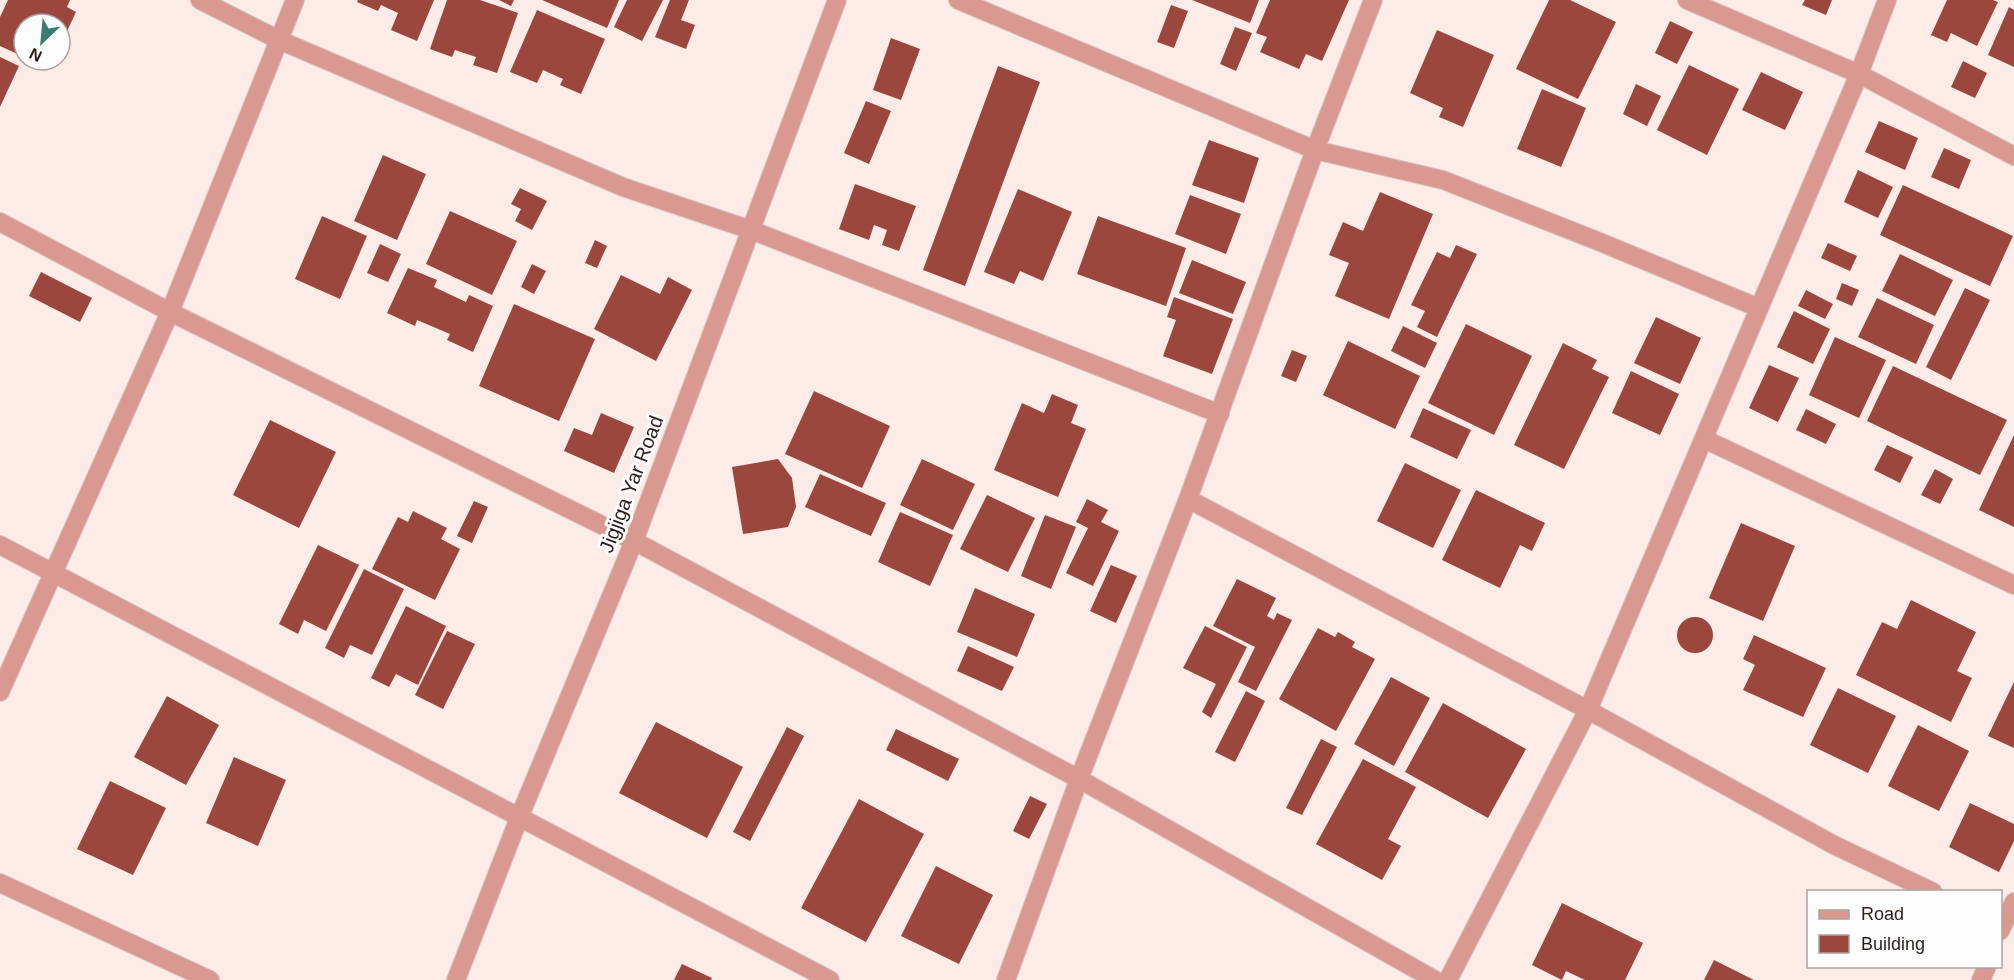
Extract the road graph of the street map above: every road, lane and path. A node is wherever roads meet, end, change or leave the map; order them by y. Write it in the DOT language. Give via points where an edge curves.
graph roads {
  1 [pos="200,0"];
  2 [pos="295,0"];
  3 [pos="837,0"];
  4 [pos="958,0"];
  5 [pos="1373,0"];
  6 [pos="1687,0"];
  7 [pos="1887,0"];
  8 [pos="279,40"];
  9 [pos="1859,74"];
  10 [pos="1315,150"];
  11 [pos="2014,156"];
  12 [pos="0,222"];
  13 [pos="750,230"];
  14 [pos="1759,308"];
  15 [pos="170,312"];
  16 [pos="1220,414"];
  17 [pos="1704,439"];
  18 [pos="1188,499"];
  19 [pos="634,541"];
  20 [pos="0,545"];
  21 [pos="53,573"];
  22 [pos="2014,585"];
  23 [pos="0,692"];
  24 [pos="1588,710"];
  25 [pos="1079,779"];
  26 [pos="519,818"];
  27 [pos="0,883"];
  28 [pos="1932,890"];
  29 [pos="2014,902"];
  30 [pos="2002,924"];
  31 [pos="210,980"];
  32 [pos="456,980"];
  33 [pos="830,980"];
  34 [pos="1006,980"];
  35 [pos="1435,980"];
  36 [pos="1448,980"];
  1 -- 8 [label="street"];
  2 -- 8 [label="street"];
  3 -- 13 [label="street, Jigjiga Yar Road"];
  4 -- 10 [label="street"];
  5 -- 10 [label="street"];
  6 -- 9 [label="street"];
  7 -- 9 [label="street"];
  8 -- 13 [label="street" via="623,187"];
  8 -- 15 [label="street"];
  9 -- 11 [label="street"];
  9 -- 14 [label="street"];
  10 -- 14 [label="street" via="1443,180"];
  10 -- 16 [label="street"];
  12 -- 15 [label="street"];
  13 -- 16 [label="street"];
  13 -- 19 [label="street, Jigjiga Yar Road"];
  14 -- 17 [label="street"];
  15 -- 19 [label="street"];
  15 -- 21 [label="street"];
  16 -- 18 [label="street"];
  17 -- 22 [label="street"];
  17 -- 24 [label="street"];
  18 -- 24 [label="street"];
  18 -- 25 [label="street"];
  19 -- 25 [label="street"];
  19 -- 26 [label="street, Jigjiga Yar Road"];
  20 -- 21 [label="street"];
  21 -- 23 [label="street"];
  21 -- 26 [label="street"];
  24 -- 28 [label="street" via="1834,845"];
  24 -- 36 [label="street"];
  25 -- 34 [label="street"];
  25 -- 35 [label="street"];
  26 -- 32 [label="street, Jigjiga Yar Road"];
  26 -- 33 [label="street"];
  27 -- 31 [label="street"];
  29 -- 30 [label="street"];
}
